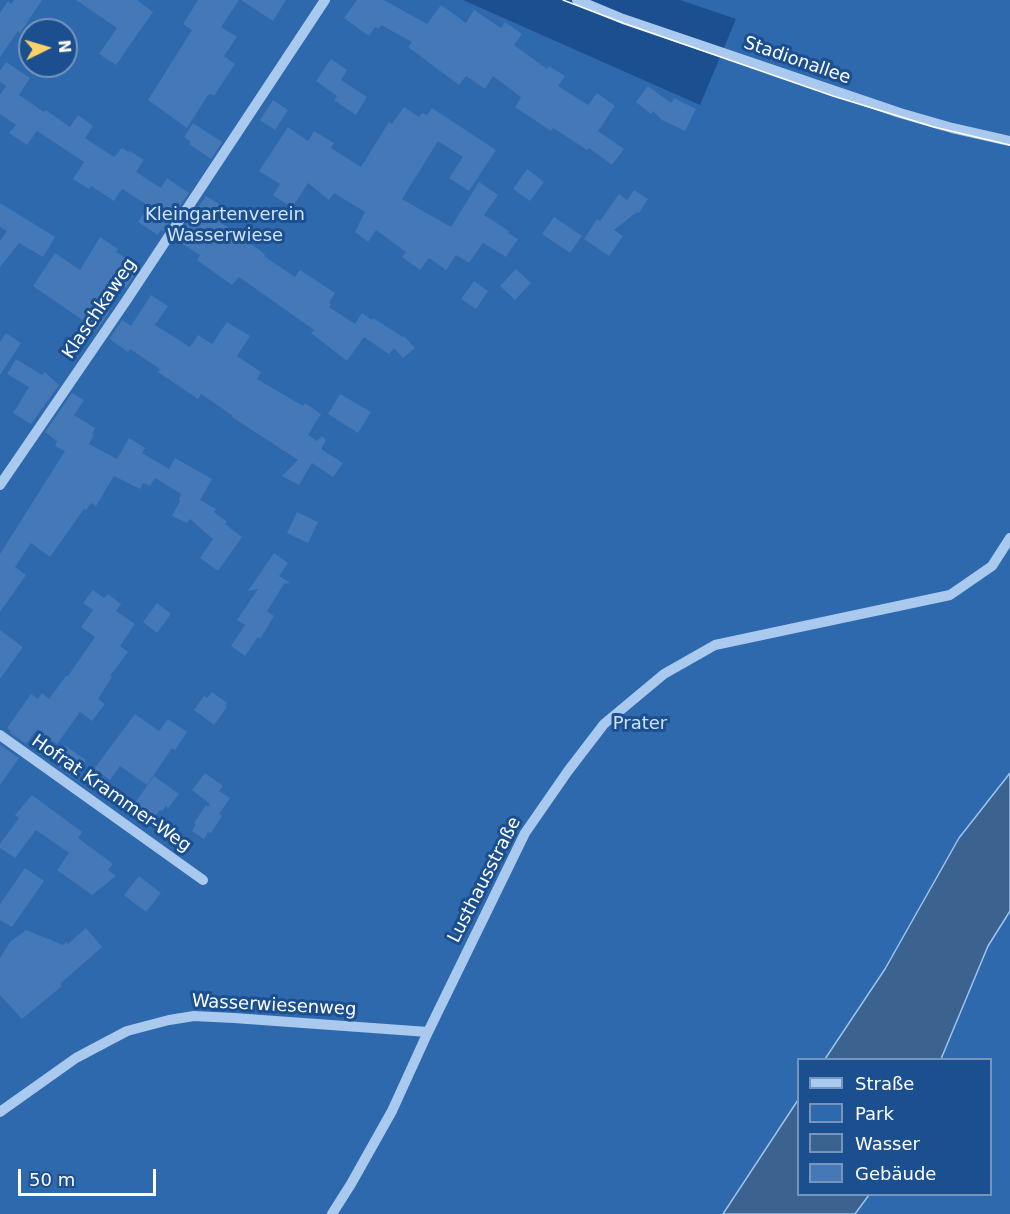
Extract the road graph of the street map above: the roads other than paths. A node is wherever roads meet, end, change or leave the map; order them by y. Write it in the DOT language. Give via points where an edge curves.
graph roads {
  1 [pos="325,0"];
  2 [pos="577,0"];
  3 [pos="1010,141"];
  4 [pos="0,485"];
  5 [pos="1010,538"];
  6 [pos="0,735"];
  7 [pos="203,880"];
  8 [pos="428,1032"];
  9 [pos="0,1112"];
  10 [pos="332,1214"];
  1 -- 4 [label="street, Klaschkaweg"];
  2 -- 3 [label="street, Stadionallee" via="900,113"];
  5 -- 8 [label="street, Lusthausstraße" via="993,566 950,595 715,645 664,674 604,724 525,833"];
  6 -- 7 [label="street, Hofrat Krammer-Weg"];
  8 -- 9 [label="street, Wasserwiesenweg" via="194,1016 169,1020 127,1031 76,1058"];
  8 -- 10 [label="street, Lusthausstraße" via="392,1111"];
}
